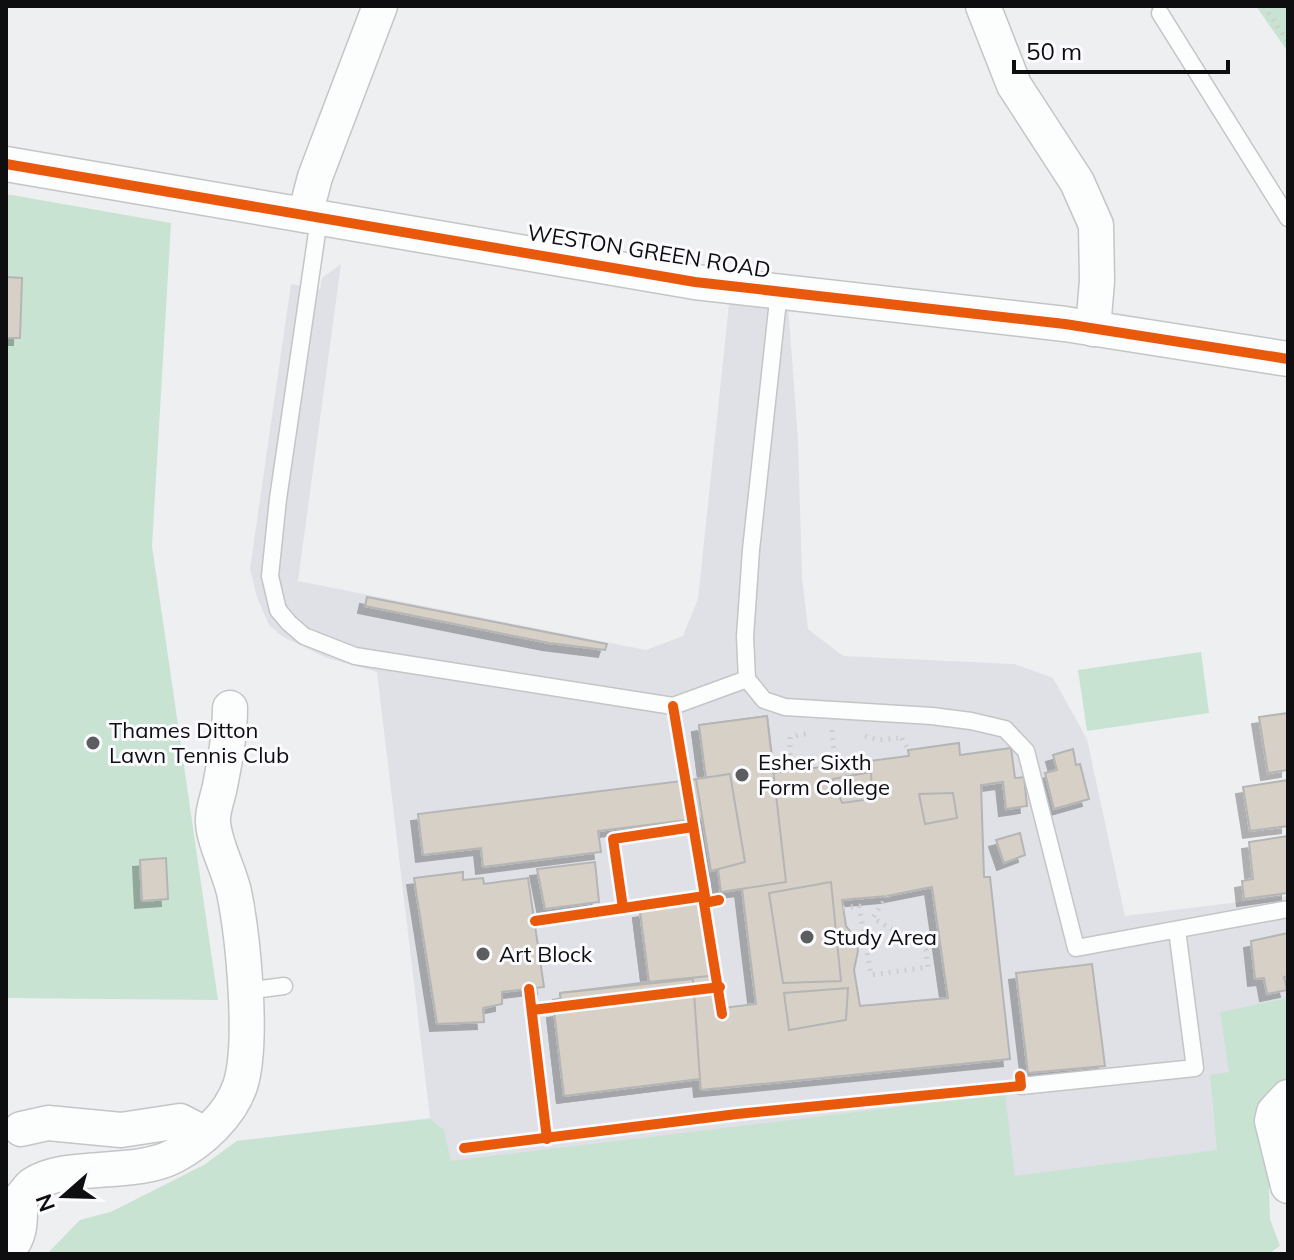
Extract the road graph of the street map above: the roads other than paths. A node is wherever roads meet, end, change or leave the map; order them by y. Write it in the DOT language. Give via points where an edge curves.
graph roads {
  1 [pos="380,6"];
  2 [pos="983,6"];
  3 [pos="1160,13"];
  4 [pos="6,164"];
  5 [pos="312,217"];
  6 [pos="1288,218"];
  7 [pos="779,291"];
  8 [pos="1093,329"];
  9 [pos="1288,359"];
  10 [pos="747,679"];
  11 [pos="230,708"];
  12 [pos="1288,909"];
  13 [pos="1177,930"];
  14 [pos="284,986"];
  15 [pos="245,991"];
  16 [pos="1021,1086"];
  17 [pos="1288,1097"];
  18 [pos="21,1129"];
  19 [pos="205,1134"];
  20 [pos="1288,1186"];
  21 [pos="6,1251"];
  1 -- 5 [label="street" via="315,177"];
  2 -- 8 [label="street" via="1014,85 1077,182 1096,225"];
  3 -- 6 [label="lane"];
  4 -- 5 [label="street, WESTON GREEN ROAD"];
  5 -- 7 [label="street, WESTON GREEN ROAD" via="695,282"];
  5 -- 10 [label="lane" via="270,576 278,610 289,623 304,636 355,656 673,706"];
  7 -- 8 [label="street, WESTON GREEN ROAD"];
  7 -- 10 [label="lane" via="751,550"];
  8 -- 9 [label="street, WESTON GREEN ROAD"];
  10 -- 13 [label="lane" via="764,700 785,707 932,716 1005,729 1026,751 1076,948"];
  11 -- 15 [label="street" via="213,822 234,892"];
  12 -- 13 [label="lane"];
  13 -- 16 [label="lane" via="1195,1068"];
  14 -- 15 [label="lane"];
  15 -- 19 [label="street" via="240,1085 230,1107"];
  17 -- 20 [label="street" via="1272,1121"];
  18 -- 19 [label="street" via="48,1123 121,1130 180,1121"];
  19 -- 21 [label="street" via="172,1157 152,1163 83,1171 32,1185 20,1199 20,1228"];
}
